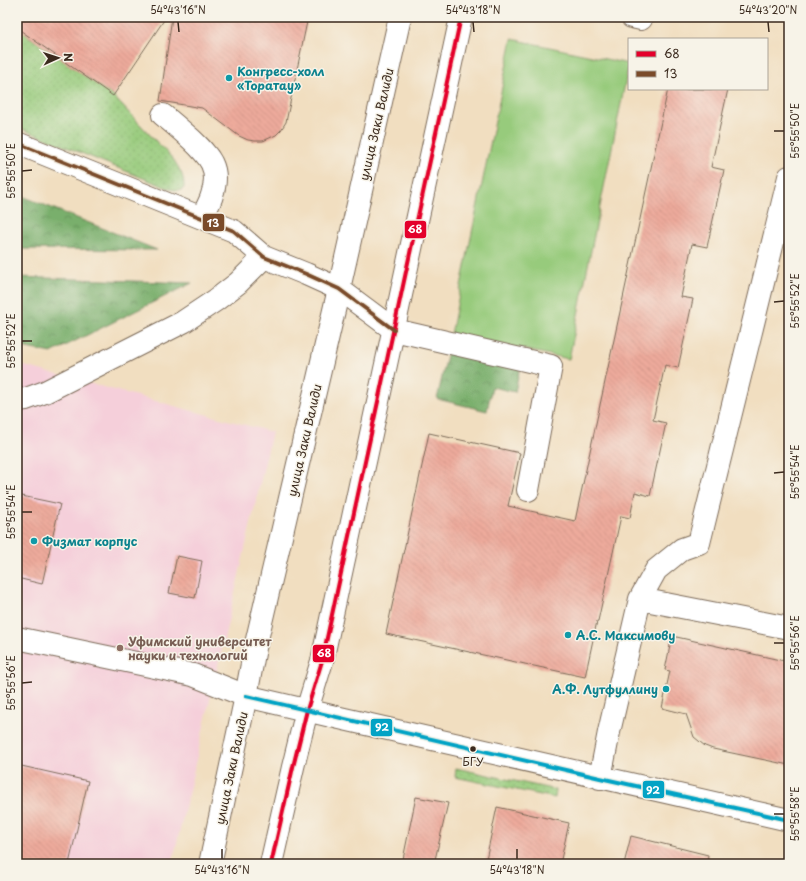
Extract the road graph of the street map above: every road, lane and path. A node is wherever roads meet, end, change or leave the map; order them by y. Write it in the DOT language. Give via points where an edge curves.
graph roads {
  1 [pos="400,17"];
  2 [pos="461,17"];
  3 [pos="632,17"];
  4 [pos="641,17"];
  5 [pos="163,115"];
  6 [pos="17,143"];
  7 [pos="788,190"];
  8 [pos="202,218"];
  9 [pos="264,257"];
  10 [pos="339,289"];
  11 [pos="394,330"];
  12 [pos="17,400"];
  13 [pos="528,490"];
  14 [pos="640,599"];
  15 [pos="789,628"];
  16 [pos="17,638"];
  17 [pos="246,696"];
  18 [pos="307,710"];
  19 [pos="600,778"];
  20 [pos="789,820"];
  21 [pos="210,864"];
  22 [pos="271,864"];
  1 -- 10 [label="main road, улица Заки Валиди"];
  2 -- 11 [label="main road"];
  3 -- 4 [label="main road"];
  5 -- 8 [label="main road" via="204,151 212,164 215,176 212,195"];
  6 -- 8 [label="main road"];
  7 -- 14 [label="main road" via="699,543 682,549 656,570"];
  8 -- 9 [label="main road" via="234,231"];
  9 -- 10 [label="main road"];
  9 -- 12 [label="main road" via="238,283 183,322 45,392 26,400"];
  10 -- 11 [label="main road"];
  10 -- 17 [label="main road, улица Заки Валиди"];
  11 -- 13 [label="main road" via="551,366"];
  11 -- 18 [label="main road" via="322,661"];
  14 -- 15 [label="main road"];
  14 -- 19 [label="main road"];
  16 -- 17 [label="main road" via="193,675"];
  17 -- 18 [label="main road"];
  17 -- 21 [label="main road, улица Заки Валиди"];
  18 -- 19 [label="main road"];
  18 -- 22 [label="main road"];
  19 -- 20 [label="main road"];
}
